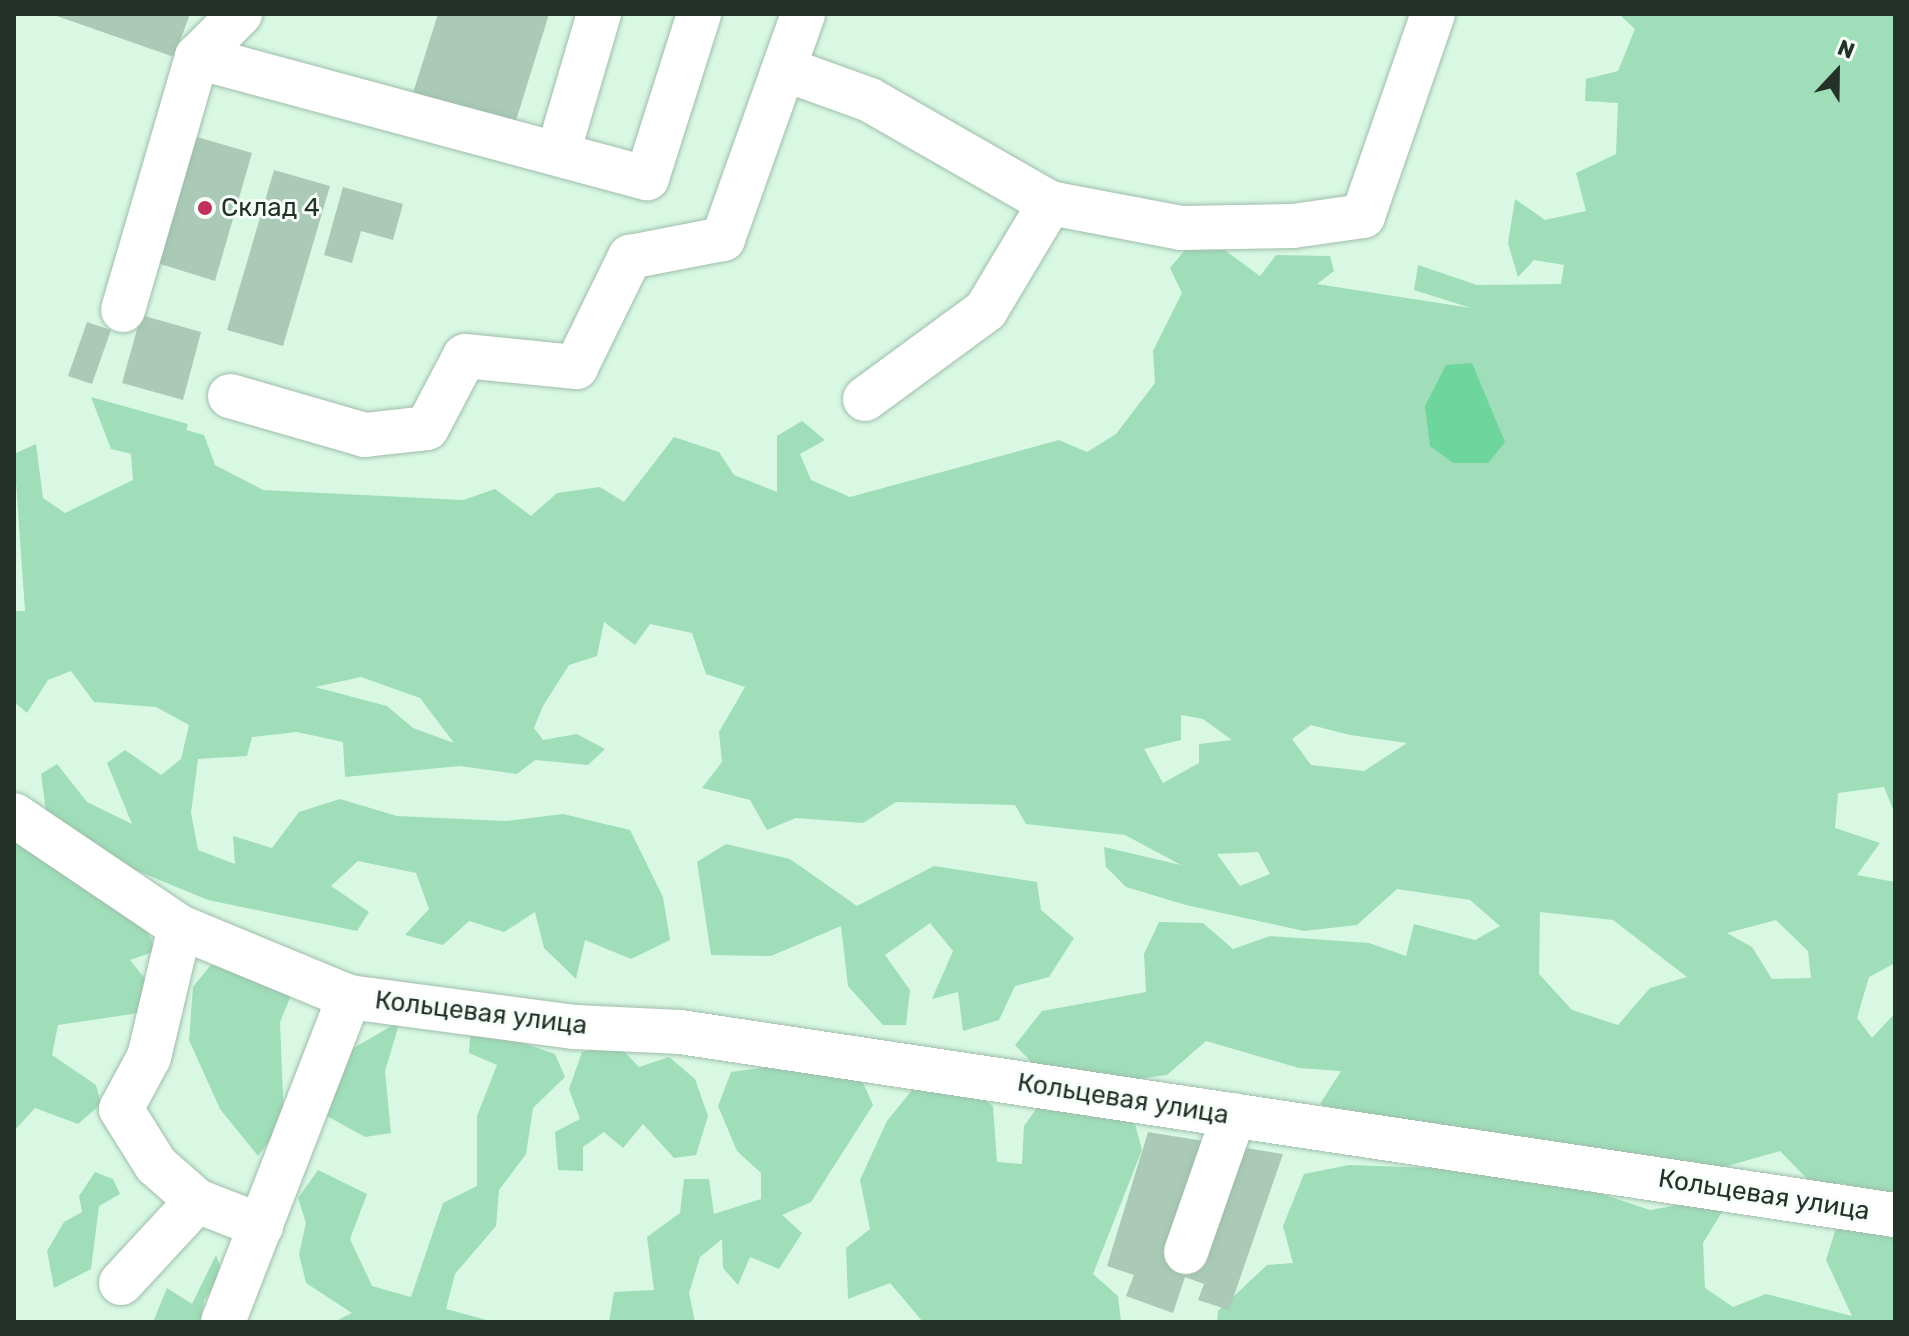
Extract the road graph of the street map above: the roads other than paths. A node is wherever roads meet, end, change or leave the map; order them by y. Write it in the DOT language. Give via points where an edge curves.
graph roads {
  1 [pos="240,14"];
  2 [pos="599,14"];
  3 [pos="699,14"];
  4 [pos="803,14"];
  5 [pos="1433,14"];
  6 [pos="197,57"];
  7 [pos="784,69"];
  8 [pos="558,153"];
  9 [pos="1050,203"];
  10 [pos="123,310"];
  11 [pos="230,396"];
  12 [pos="865,399"];
  13 [pos="14,815"];
  14 [pos="180,927"];
  15 [pos="349,997"];
  16 [pos="1234,1115"];
  17 [pos="197,1201"];
  18 [pos="1895,1215"];
  19 [pos="261,1226"];
  20 [pos="1186,1252"];
  21 [pos="121,1283"];
  22 [pos="223,1322"];
  1 -- 6 [label="street"];
  2 -- 8 [label="street"];
  3 -- 8 [label="street" via="647,178"];
  4 -- 7 [label="street"];
  5 -- 9 [label="street" via="1363,216 1293,226 1181,228"];
  6 -- 8 [label="street"];
  6 -- 10 [label="street"];
  7 -- 9 [label="street" via="870,100"];
  7 -- 11 [label="street" via="723,239 630,257 576,367 465,356 427,428 365,435"];
  9 -- 12 [label="street" via="986,310"];
  13 -- 14 [label="street, Кольцевая улица"];
  14 -- 15 [label="street, Кольцевая улица"];
  14 -- 17 [label="street" via="149,1057 121,1109 156,1165"];
  15 -- 16 [label="street, Кольцевая улица" via="575,1027 680,1032"];
  15 -- 19 [label="street"];
  16 -- 18 [label="street, Кольцевая улица"];
  16 -- 20 [label="street"];
  17 -- 19 [label="street"];
  17 -- 21 [label="street"];
  19 -- 22 [label="street"];
}
